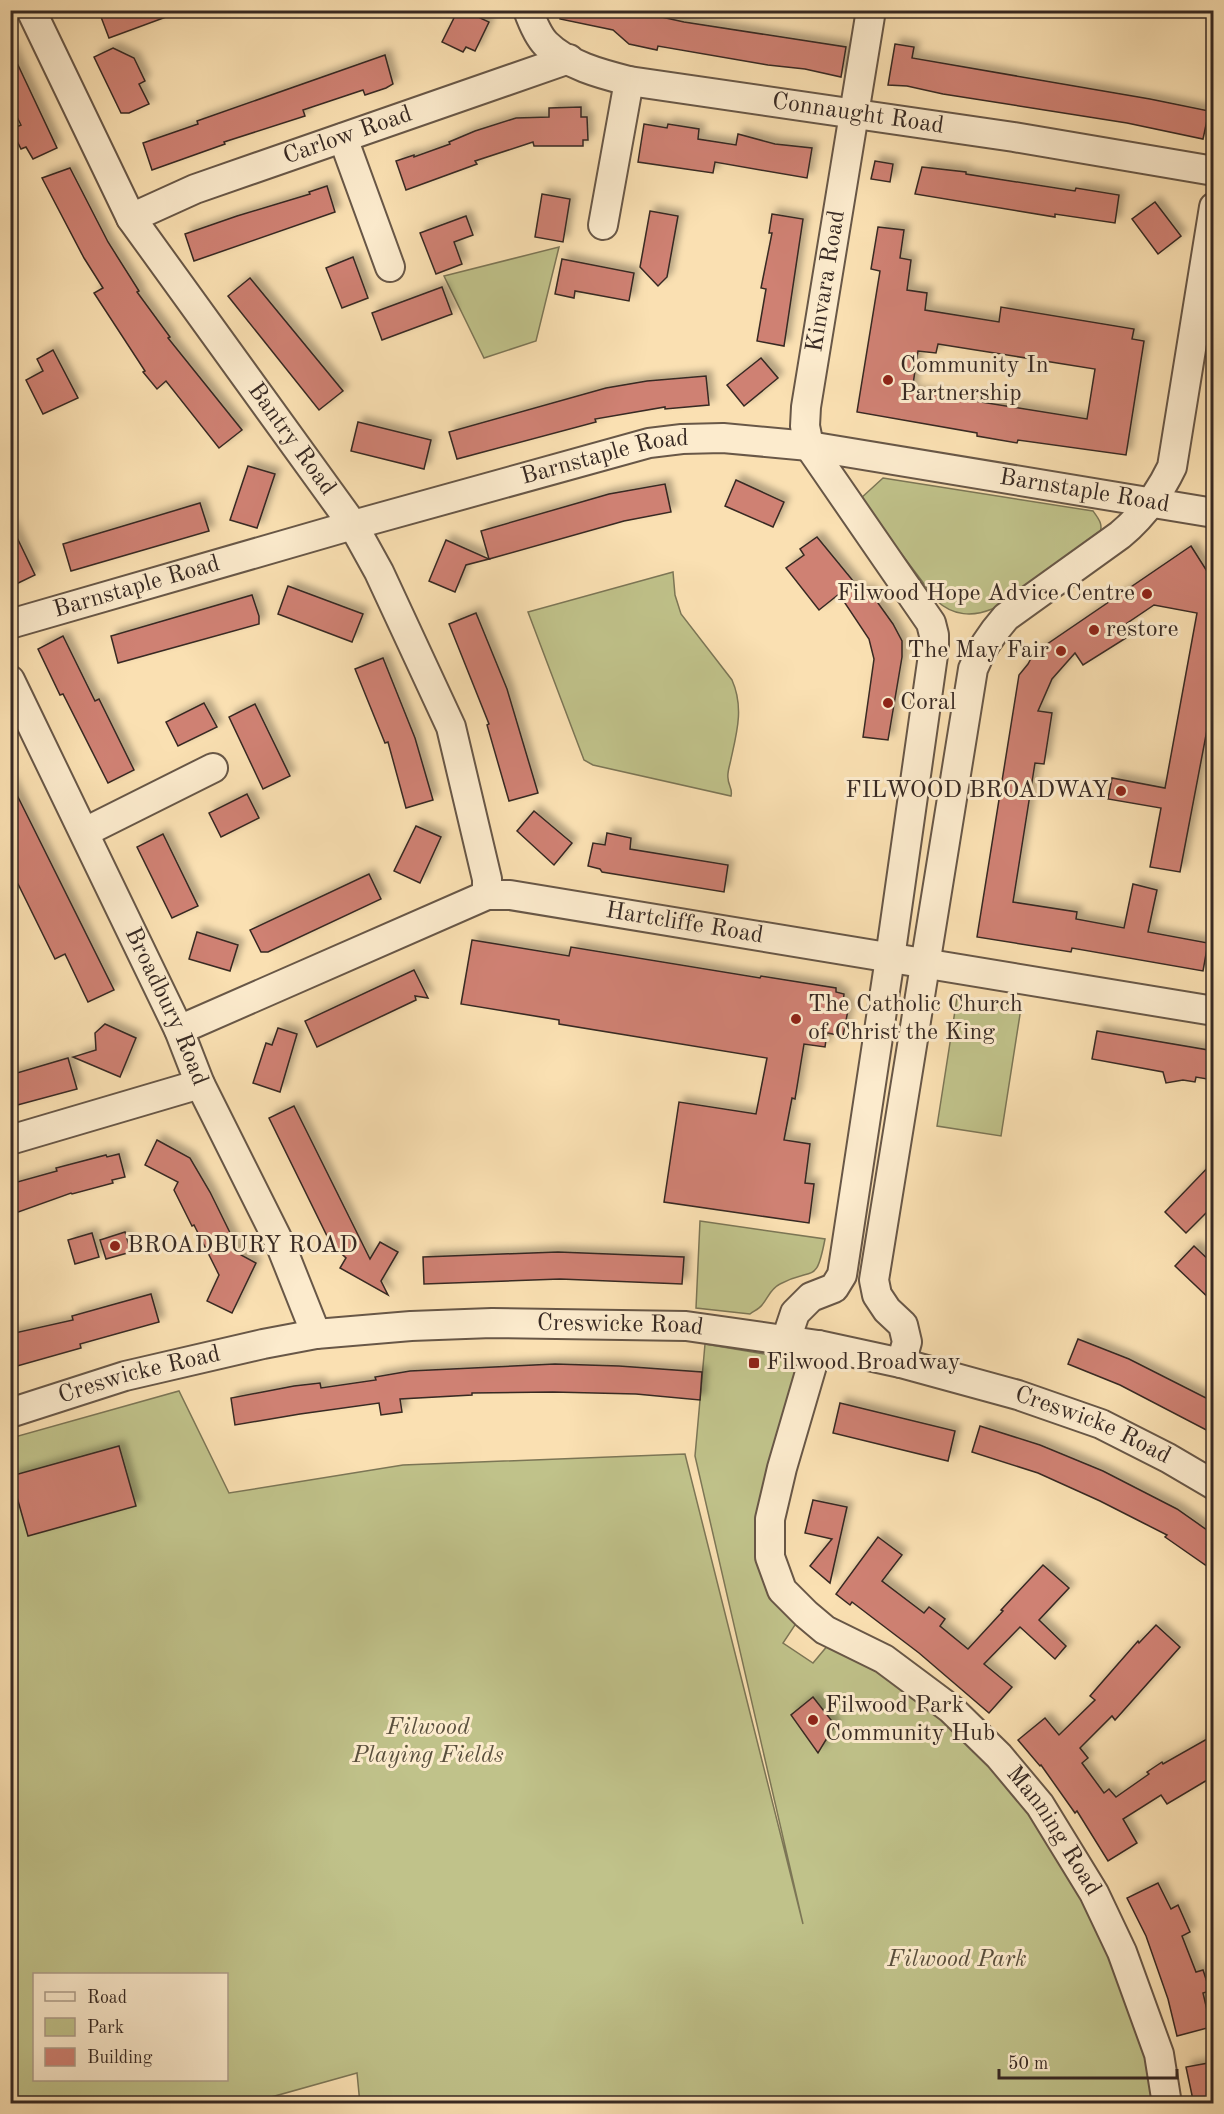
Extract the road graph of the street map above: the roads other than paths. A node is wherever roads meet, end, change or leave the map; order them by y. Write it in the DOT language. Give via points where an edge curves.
graph roads {
  1 [pos="31,10"];
  2 [pos="528,10"];
  3 [pos="871,10"];
  4 [pos="569,59"];
  5 [pos="629,81"];
  6 [pos="855,114"];
  7 [pos="343,138"];
  8 [pos="1214,171"];
  9 [pos="1214,207"];
  10 [pos="131,218"];
  11 [pos="603,225"];
  12 [pos="390,267"];
  13 [pos="809,446"];
  14 [pos="1152,502"];
  15 [pos="1214,513"];
  16 [pos="353,525"];
  17 [pos="10,624"];
  18 [pos="10,680"];
  19 [pos="213,768"];
  20 [pos="85,831"];
  21 [pos="487,896"];
  22 [pos="890,958"];
  23 [pos="927,964"];
  24 [pos="1214,1011"];
  25 [pos="179,1030"];
  26 [pos="200,1084"];
  27 [pos="10,1140"];
  28 [pos="316,1334"];
  29 [pos="786,1341"];
  30 [pos="818,1345"];
  31 [pos="901,1363"];
  32 [pos="10,1413"];
  33 [pos="1214,1485"];
  34 [pos="1167,2103"];
  1 -- 10 [label="street, Bantry Road"];
  2 -- 4 [label="street, Connaught Road" via="545,44"];
  3 -- 6 [label="street, Kinvara Road"];
  4 -- 5 [label="street, Connaught Road" via="597,73"];
  4 -- 7 [label="street, Carlow Road"];
  5 -- 6 [label="street, Connaught Road"];
  5 -- 11 [label="street"];
  6 -- 8 [label="street, Connaught Road"];
  6 -- 13 [label="street, Kinvara Road" via="806,407"];
  7 -- 10 [label="street, Carlow Road" via="195,189"];
  7 -- 12 [label="street"];
  9 -- 14 [label="street" via="1172,467"];
  10 -- 16 [label="street, Bantry Road"];
  13 -- 14 [label="street, Barnstaple Road"];
  13 -- 16 [label="street, Barnstaple Road" via="723,438 649,443"];
  13 -- 22 [label="street" via="931,623 934,635"];
  14 -- 15 [label="street, Barnstaple Road"];
  14 -- 23 [label="street" via="1120,535 1006,617 979,654 973,669"];
  16 -- 17 [label="street, Barnstaple Road"];
  16 -- 21 [label="street, Bantry Road" via="384,582 451,727 487,879"];
  18 -- 20 [label="street, Broadbury Road"];
  19 -- 20 [label="street"];
  20 -- 25 [label="street, Broadbury Road"];
  21 -- 22 [label="street, Hartcliffe Road" via="510,895"];
  21 -- 25 [label="street, Hartcliffe Road"];
  22 -- 23 [label="street, Hartcliffe Road"];
  22 -- 29 [label="street" via="842,1275 834,1288 811,1297 795,1312"];
  23 -- 24 [label="street, Hartcliffe Road"];
  23 -- 31 [label="street" via="874,1280 877,1295 903,1325 907,1342"];
  25 -- 26 [label="street, Broadbury Road"];
  26 -- 27 [label="street"];
  26 -- 28 [label="street, Broadbury Road" via="281,1246"];
  28 -- 29 [label="street, Creswicke Road" via="411,1326 569,1323 686,1326"];
  28 -- 32 [label="street, Creswicke Road" via="124,1376"];
  29 -- 30 [label="street, Creswicke Road"];
  30 -- 31 [label="street, Creswicke Road"];
  30 -- 34 [label="street, Manning Road" via="770,1519 770,1557 782,1590 825,1630 884,1659 951,1709 999,1756 1040,1805 1094,1893 1122,1952 1158,2054"];
  31 -- 33 [label="street, Creswicke Road" via="1018,1395 1101,1424"];
}
